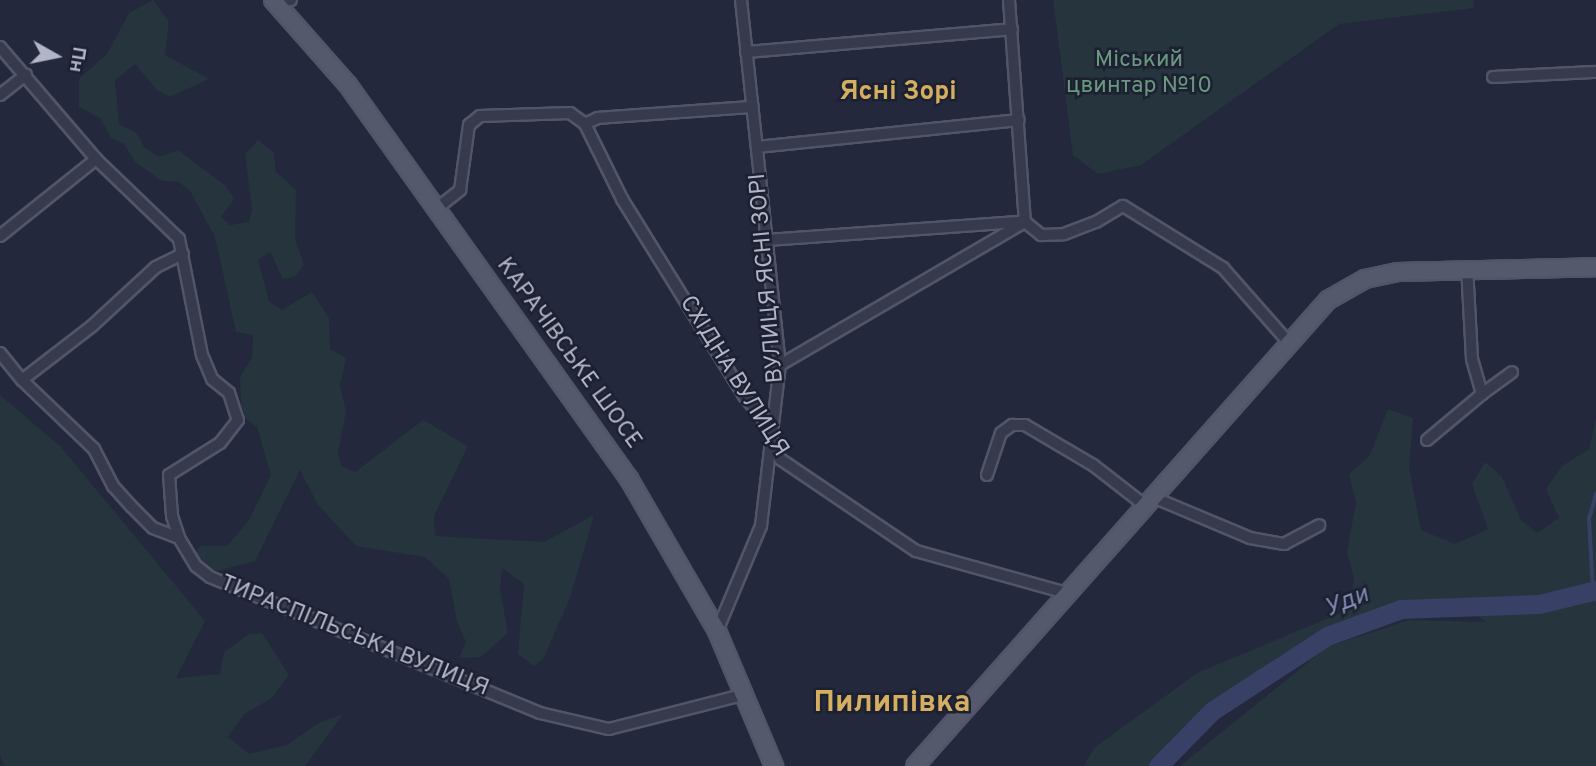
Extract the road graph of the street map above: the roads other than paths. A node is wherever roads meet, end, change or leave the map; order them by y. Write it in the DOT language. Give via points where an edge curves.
graph roads {
  1 [pos="741,0"];
  2 [pos="1009,0"];
  3 [pos="280,1"];
  4 [pos="1012,29"];
  5 [pos="0,47"];
  6 [pos="746,52"];
  7 [pos="1596,72"];
  8 [pos="26,75"];
  9 [pos="1493,77"];
  10 [pos="0,95"];
  11 [pos="752,107"];
  12 [pos="1019,120"];
  13 [pos="585,124"];
  14 [pos="757,147"];
  15 [pos="96,159"];
  16 [pos="436,209"];
  17 [pos="1025,222"];
  18 [pos="0,236"];
  19 [pos="766,240"];
  20 [pos="183,254"];
  21 [pos="1467,267"];
  22 [pos="1596,267"];
  23 [pos="1290,344"];
  24 [pos="0,353"];
  25 [pos="780,365"];
  26 [pos="1512,372"];
  27 [pos="22,380"];
  28 [pos="1482,394"];
  29 [pos="1427,440"];
  30 [pos="773,446"];
  31 [pos="987,475"];
  32 [pos="1151,503"];
  33 [pos="1319,525"];
  34 [pos="179,538"];
  35 [pos="1070,594"];
  36 [pos="717,631"];
  37 [pos="746,694"];
  38 [pos="774,766"];
  39 [pos="915,766"];
  1 -- 6 [label="street, ВУЛИЦЯ ЯСНІ ЗОРІ"];
  2 -- 4 [label="street"];
  3 -- 16 [label="main road, КАРАЧІВСЬКЕ ШОСЕ" via="348,85"];
  4 -- 6 [label="street"];
  4 -- 12 [label="street"];
  5 -- 8 [label="street"];
  6 -- 11 [label="street, ВУЛИЦЯ ЯСНІ ЗОРІ"];
  7 -- 9 [label="street"];
  8 -- 10 [label="street"];
  8 -- 15 [label="street"];
  11 -- 13 [label="street" via="598,118"];
  11 -- 14 [label="street, ВУЛИЦЯ ЯСНІ ЗОРІ"];
  12 -- 14 [label="street"];
  12 -- 17 [label="street"];
  13 -- 16 [label="street" via="570,113 503,113 472,119 460,190"];
  13 -- 30 [label="street, СХІДНА ВУЛИЦЯ" via="622,199 744,396 762,417"];
  14 -- 19 [label="street, ВУЛИЦЯ ЯСНІ ЗОРІ"];
  15 -- 18 [label="street"];
  15 -- 20 [label="street" via="179,239"];
  16 -- 36 [label="main road, КАРАЧІВСЬКЕ ШОСЕ" via="629,479"];
  17 -- 19 [label="street"];
  17 -- 23 [label="street" via="1041,234 1080,228 1122,206 1223,268"];
  17 -- 25 [label="street"];
  19 -- 25 [label="street, ВУЛИЦЯ ЯСНІ ЗОРІ"];
  20 -- 27 [label="street" via="156,267 92,327"];
  20 -- 34 [label="street, ТИРАСПІЛЬСЬКА ВУЛИЦЯ" via="202,355 212,379 229,393 238,420 220,443 169,475"];
  21 -- 22 [label="main road"];
  21 -- 23 [label="main road" via="1389,274 1353,284 1328,300"];
  21 -- 28 [label="street" via="1472,359"];
  23 -- 32 [label="main road"];
  24 -- 27 [label="street"];
  25 -- 30 [label="street, ВУЛИЦЯ ЯСНІ ЗОРІ"];
  26 -- 28 [label="street"];
  27 -- 34 [label="street" via="94,449 113,486 131,506 153,528"];
  28 -- 29 [label="street"];
  30 -- 35 [label="street, СХІДНА ВУЛИЦЯ" via="793,470 916,551"];
  30 -- 36 [label="street, ВУЛИЦЯ ЯСНІ ЗОРІ" via="752,555"];
  31 -- 32 [label="street" via="1002,433 1012,425 1025,425"];
  32 -- 33 [label="street" via="1250,538 1284,544"];
  32 -- 35 [label="main road"];
  34 -- 37 [label="street, ТИРАСПІЛЬСЬКА ВУЛИЦЯ" via="196,566 210,577 540,713 609,729"];
  35 -- 39 [label="main road"];
  36 -- 37 [label="main road, КАРАЧІВСЬКЕ ШОСЕ"];
  37 -- 38 [label="main road, КАРАЧІВСЬКЕ ШОСЕ"];
}
